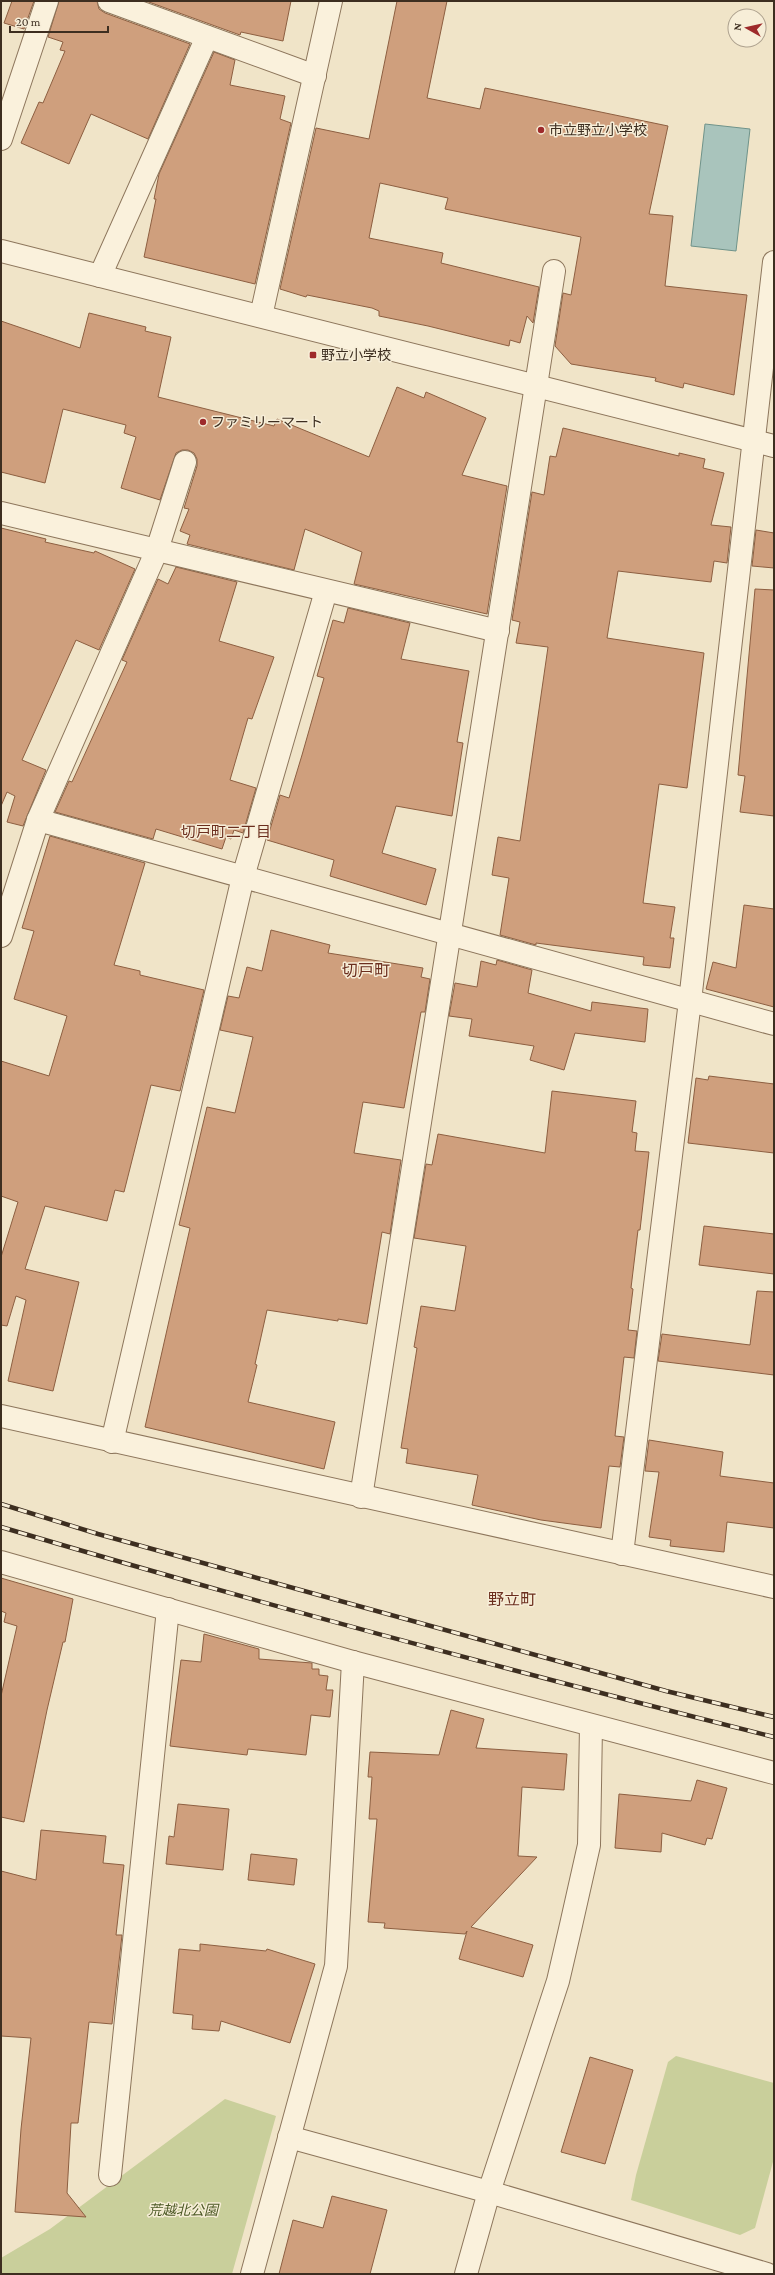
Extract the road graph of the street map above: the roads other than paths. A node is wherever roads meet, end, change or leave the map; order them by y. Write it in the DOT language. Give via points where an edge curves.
graph roads {
  1 [pos="47,1"];
  2 [pos="109,1"];
  3 [pos="331,1"];
  4 [pos="207,37"];
  5 [pos="315,76"];
  6 [pos="1,139"];
  7 [pos="1,251"];
  8 [pos="774,262"];
  9 [pos="554,271"];
  10 [pos="100,276"];
  11 [pos="261,316"];
  12 [pos="536,386"];
  13 [pos="753,441"];
  14 [pos="774,446"];
  15 [pos="184,462"];
  16 [pos="1,513"];
  17 [pos="157,550"];
  18 [pos="326,590"];
  19 [pos="498,631"];
  20 [pos="38,820"];
  21 [pos="243,877"];
  22 [pos="450,935"];
  23 [pos="1,936"];
  24 [pos="690,1001"];
  25 [pos="774,1024"];
  26 [pos="1,1416"];
  27 [pos="112,1442"];
  28 [pos="361,1497"];
  29 [pos="622,1554"];
  30 [pos="1,1562"];
  31 [pos="774,1587"];
  32 [pos="168,1609"];
  33 [pos="353,1662"];
  34 [pos="591,1726"];
  35 [pos="774,1773"];
  36 [pos="289,2137"];
  37 [pos="110,2175"];
  38 [pos="489,2192"];
  39 [pos="252,2274"];
  40 [pos="466,2274"];
  41 [pos="767,2274"];
  1 -- 6 [label="street"];
  2 -- 4 [label="street"];
  3 -- 5 [label="street"];
  4 -- 5 [label="street"];
  4 -- 10 [label="street"];
  5 -- 11 [label="street"];
  7 -- 10 [label="street"];
  8 -- 13 [label="street"];
  9 -- 12 [label="street"];
  10 -- 11 [label="street"];
  11 -- 12 [label="street"];
  12 -- 13 [label="street"];
  12 -- 19 [label="street"];
  13 -- 14 [label="street"];
  13 -- 24 [label="street"];
  15 -- 17 [label="street"];
  16 -- 17 [label="street"];
  17 -- 18 [label="street"];
  17 -- 20 [label="street"];
  18 -- 19 [label="street"];
  18 -- 21 [label="street"];
  19 -- 22 [label="street"];
  20 -- 21 [label="street"];
  20 -- 23 [label="street"];
  21 -- 22 [label="street"];
  21 -- 27 [label="street"];
  22 -- 24 [label="street"];
  22 -- 28 [label="street"];
  24 -- 25 [label="street"];
  24 -- 29 [label="street"];
  26 -- 27 [label="street"];
  27 -- 28 [label="street"];
  28 -- 29 [label="street"];
  29 -- 31 [label="street"];
  30 -- 32 [label="street"];
  32 -- 33 [label="street"];
  32 -- 37 [label="street"];
  33 -- 34 [label="street"];
  33 -- 36 [label="street" via="336,1966"];
  34 -- 35 [label="street"];
  34 -- 38 [label="street" via="589,1845 558,1981"];
  36 -- 38 [label="street"];
  36 -- 39 [label="street"];
  38 -- 40 [label="street"];
  38 -- 41 [label="street"];
}
